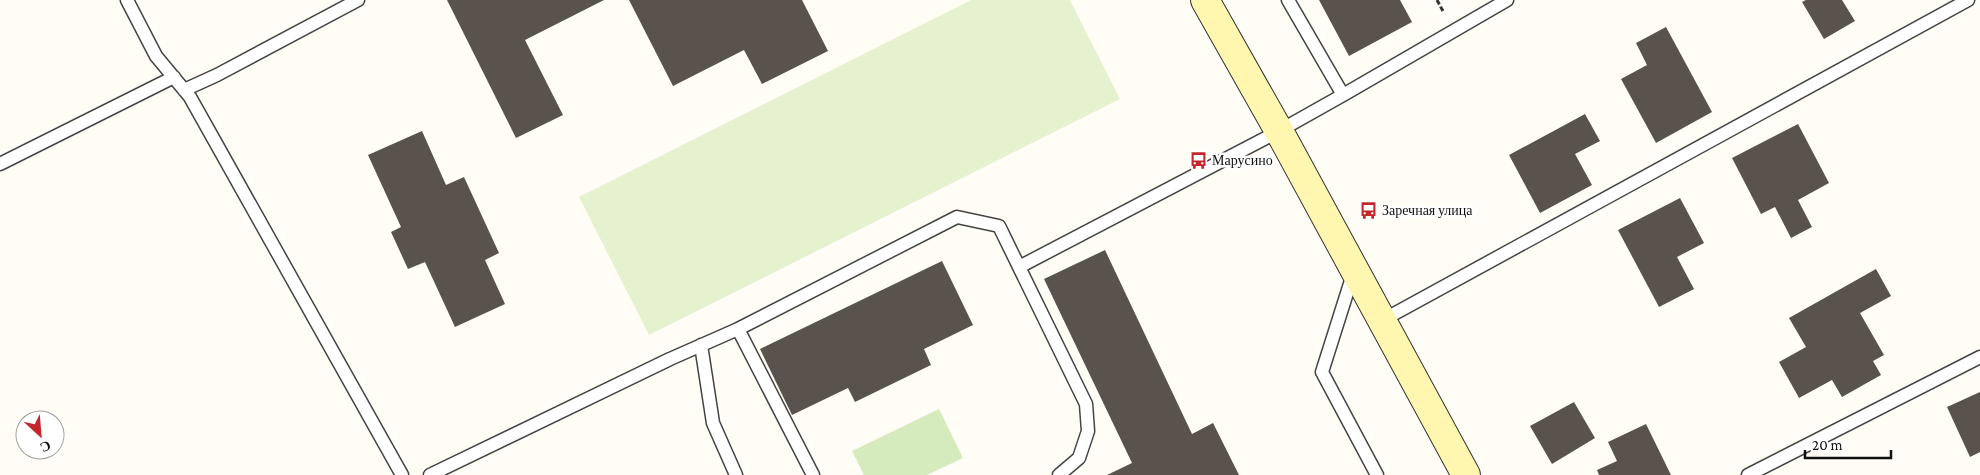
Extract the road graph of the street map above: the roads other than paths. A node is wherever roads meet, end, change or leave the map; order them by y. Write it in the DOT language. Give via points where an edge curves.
graph roads {
  1 [pos="127,0"];
  2 [pos="358,0"];
  3 [pos="1205,0"];
  4 [pos="1288,0"];
  5 [pos="1507,0"];
  6 [pos="1968,0"];
  7 [pos="174,77"];
  8 [pos="184,90"];
  9 [pos="1343,95"];
  10 [pos="1279,131"];
  11 [pos="0,164"];
  12 [pos="1019,267"];
  13 [pos="1354,269"];
  14 [pos="1382,321"];
  15 [pos="738,329"];
  16 [pos="701,345"];
  17 [pos="1980,358"];
  18 [pos="402,475"];
  19 [pos="430,475"];
  20 [pos="736,475"];
  21 [pos="813,475"];
  22 [pos="1059,475"];
  23 [pos="1377,475"];
  24 [pos="1466,475"];
  25 [pos="1748,475"];
  1 -- 7 [label="lane" via="156,56"];
  2 -- 8 [label="lane"];
  3 -- 10 [label="street"];
  4 -- 9 [label="lane"];
  5 -- 9 [label="lane"];
  6 -- 14 [label="lane"];
  7 -- 8 [label="lane"];
  7 -- 11 [label="lane"];
  8 -- 18 [label="lane"];
  9 -- 10 [label="lane"];
  10 -- 12 [label="lane"];
  10 -- 13 [label="street"];
  12 -- 15 [label="lane" via="999,226 957,217"];
  12 -- 22 [label="lane" via="1086,404 1088,431 1079,458"];
  13 -- 14 [label="street"];
  13 -- 23 [label="lane" via="1322,372"];
  14 -- 24 [label="street"];
  15 -- 16 [label="lane"];
  15 -- 21 [label="lane"];
  16 -- 19 [label="lane"];
  16 -- 20 [label="lane" via="713,423"];
  17 -- 25 [label="lane"];
}
